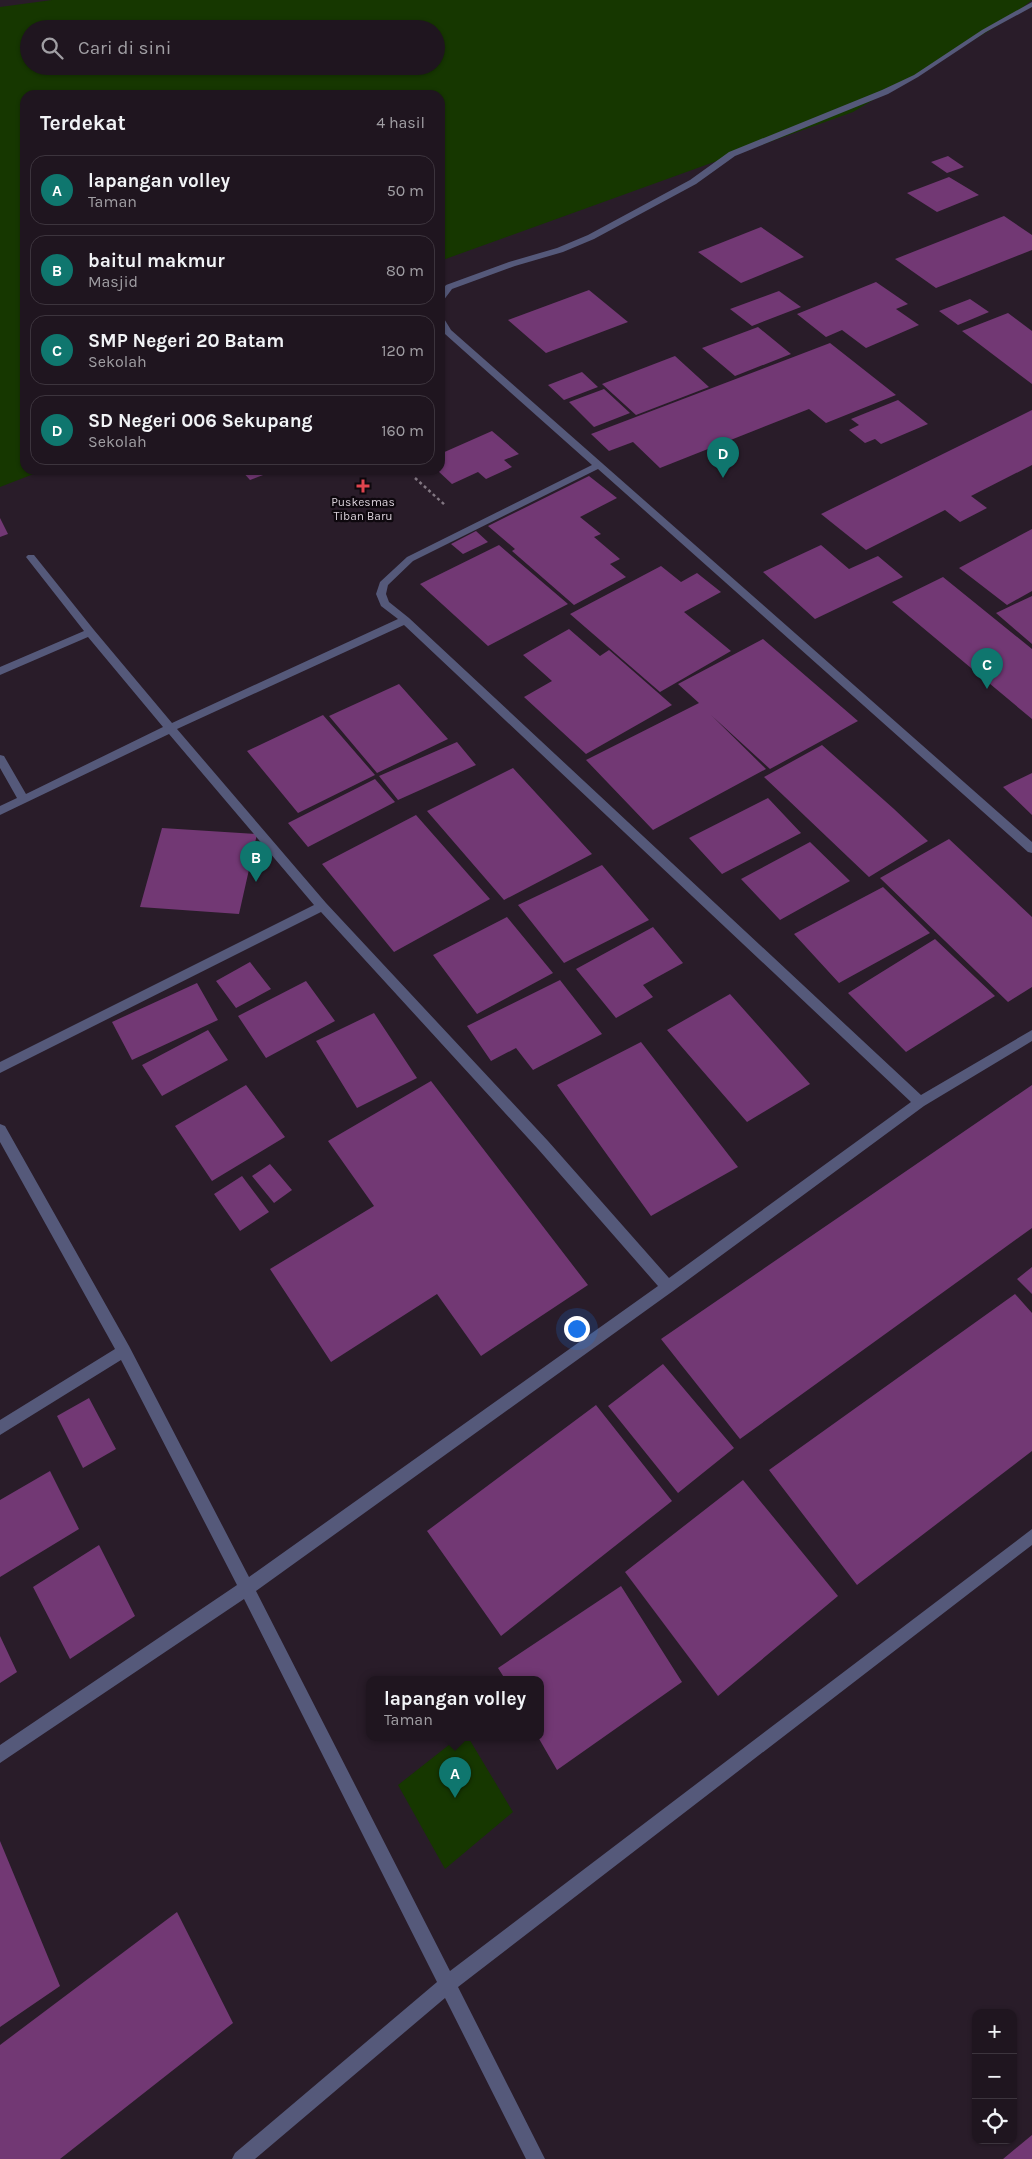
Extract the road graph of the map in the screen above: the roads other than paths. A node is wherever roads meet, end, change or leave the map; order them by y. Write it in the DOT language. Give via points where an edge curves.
graph roads {
  1 [pos="1032,4"];
  2 [pos="445,293"];
  3 [pos="445,327"];
  4 [pos="598,465"];
  5 [pos="31,557"];
  6 [pos="405,620"];
  7 [pos="90,632"];
  8 [pos="0,670"];
  9 [pos="171,728"];
  10 [pos="0,759"];
  11 [pos="24,800"];
  12 [pos="0,812"];
  13 [pos="1032,850"];
  14 [pos="322,906"];
  15 [pos="1032,1035"];
  16 [pos="0,1068"];
  17 [pos="920,1102"];
  18 [pos="0,1130"];
  19 [pos="668,1287"];
  20 [pos="124,1352"];
  21 [pos="0,1428"];
  22 [pos="1032,1536"];
  23 [pos="247,1588"];
  24 [pos="0,1755"];
  25 [pos="448,1984"];
  26 [pos="241,2159"];
  27 [pos="536,2159"];
  1 -- 2 [label="street" via="916,76 885,92 732,154 693,182 591,237 545,256 512,264 450,287"];
  3 -- 4 [label="street"];
  4 -- 6 [label="street" via="410,560 383,584 381,594 385,604"];
  4 -- 13 [label="street"];
  5 -- 7 [label="street"];
  6 -- 9 [label="street"];
  6 -- 17 [label="street"];
  7 -- 8 [label="street"];
  7 -- 9 [label="street"];
  9 -- 11 [label="street"];
  9 -- 14 [label="street"];
  10 -- 11 [label="street"];
  11 -- 12 [label="street"];
  14 -- 16 [label="street"];
  14 -- 19 [label="street" via="543,1145"];
  15 -- 17 [label="street"];
  17 -- 19 [label="street"];
  18 -- 20 [label="street"];
  19 -- 23 [label="street"];
  20 -- 21 [label="street"];
  20 -- 23 [label="street"];
  22 -- 25 [label="street"];
  23 -- 24 [label="street"];
  23 -- 25 [label="street"];
  25 -- 26 [label="street"];
  25 -- 27 [label="street"];
}
